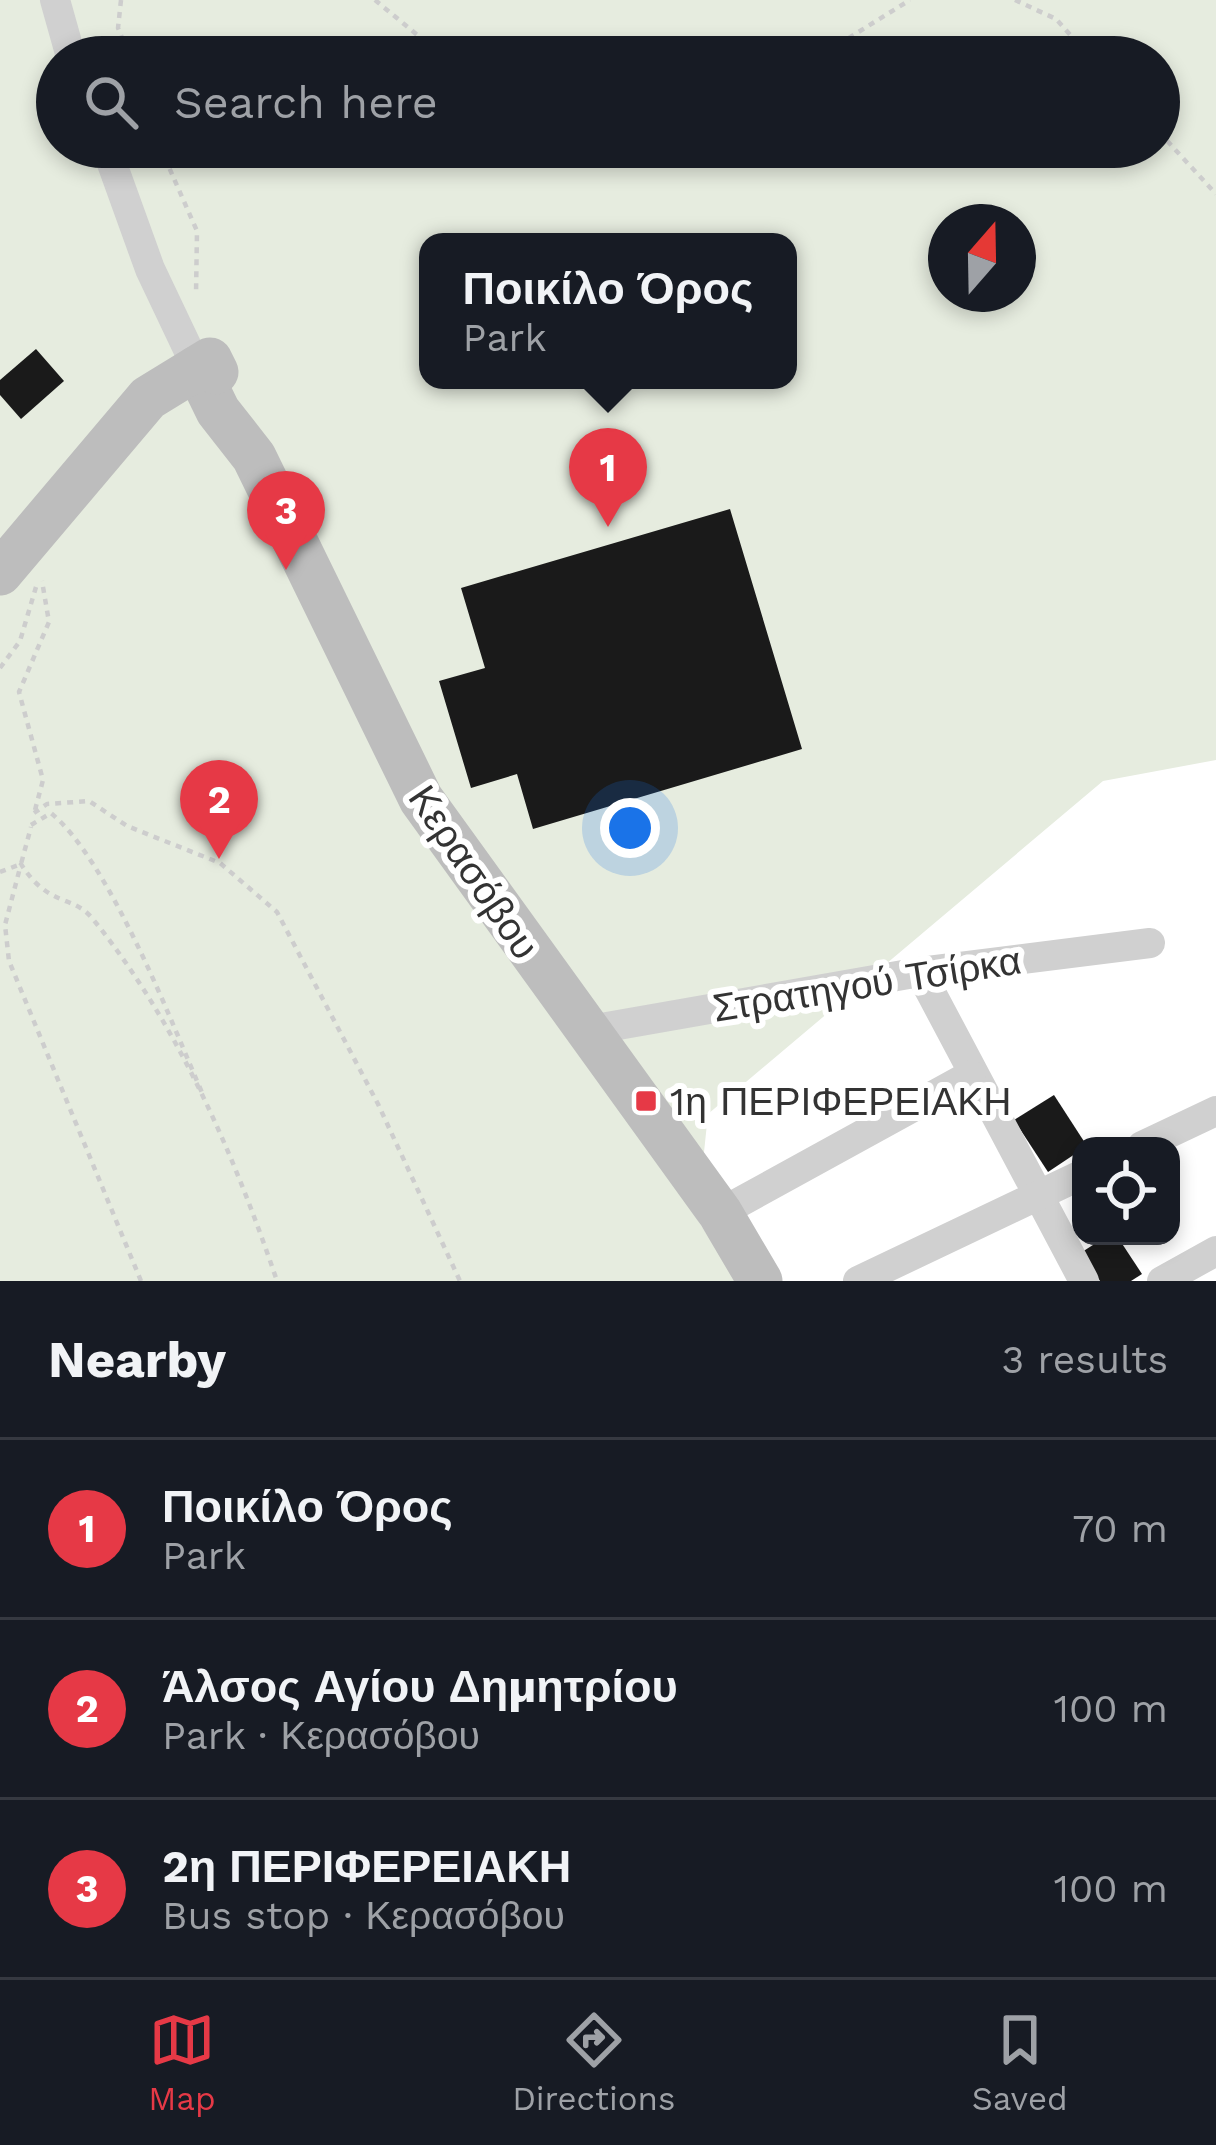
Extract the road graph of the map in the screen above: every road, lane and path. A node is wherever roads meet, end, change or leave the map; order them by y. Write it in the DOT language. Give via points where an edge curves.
graph roads {
  1 [pos="55,0"];
  2 [pos="121,0"];
  3 [pos="374,0"];
  4 [pos="910,0"];
  5 [pos="1015,0"];
  6 [pos="65,36"];
  7 [pos="121,36"];
  8 [pos="418,36"];
  9 [pos="852,36"];
  10 [pos="1071,36"];
  11 [pos="1180,155"];
  12 [pos="114,168"];
  13 [pos="169,168"];
  14 [pos="1216,194"];
  15 [pos="200,282"];
  16 [pos="207,371"];
  17 [pos="0,573"];
  18 [pos="0,668"];
  19 [pos="34,813"];
  20 [pos="31,824"];
  21 [pos="21,863"];
  22 [pos="0,872"];
  23 [pos="1150,943"];
  24 [pos="920,972"];
  25 [pos="584,1031"];
  26 [pos="971,1075"];
  27 [pos="1216,1111"];
  28 [pos="213,1117"];
  29 [pos="1161,1137"];
  30 [pos="1072,1179"];
  31 [pos="1038,1196"];
  32 [pos="720,1213"];
  33 [pos="1216,1251"];
  34 [pos="141,1281"];
  35 [pos="277,1281"];
  36 [pos="460,1281"];
  37 [pos="760,1281"];
  38 [pos="858,1281"];
  39 [pos="1084,1281"];
  40 [pos="1162,1281"];
  1 -- 6 [label="street"];
  2 -- 7 [label="path"];
  3 -- 8 [label="path"];
  4 -- 9 [label="path"];
  5 -- 10 [label="path" via="1056,19"];
  11 -- 14 [label="path"];
  12 -- 16 [label="street"];
  13 -- 15 [label="path" via="197,231"];
  16 -- 17 [label="street" via="132,418"];
  16 -- 25 [label="street, Κερασόβου" via="218,411 239,433 421,799"];
  18 -- 19 [label="path" via="20,641 40,569 49,622 19,692 43,780"];
  19 -- 20 [label="path"];
  19 -- 36 [label="path" via="46,804 88,801 127,826 220,863 277,912"];
  20 -- 21 [label="path"];
  20 -- 28 [label="path" via="51,813 104,880"];
  21 -- 22 [label="path"];
  21 -- 28 [label="path" via="36,888 87,912 143,988"];
  21 -- 34 [label="path" via="5,925 9,961"];
  23 -- 24 [label="street, Στρατηγού Τσίρκα"];
  24 -- 25 [label="street, Στρατηγού Τσίρκα"];
  24 -- 26 [label="street"];
  25 -- 32 [label="street, Κερασόβου"];
  26 -- 31 [label="street"];
  26 -- 32 [label="street"];
  27 -- 29 [label="street"];
  28 -- 35 [label="path"];
  30 -- 31 [label="street"];
  31 -- 38 [label="street"];
  31 -- 39 [label="street"];
  32 -- 37 [label="street, Κερασόβου"];
  33 -- 40 [label="street"];
}
